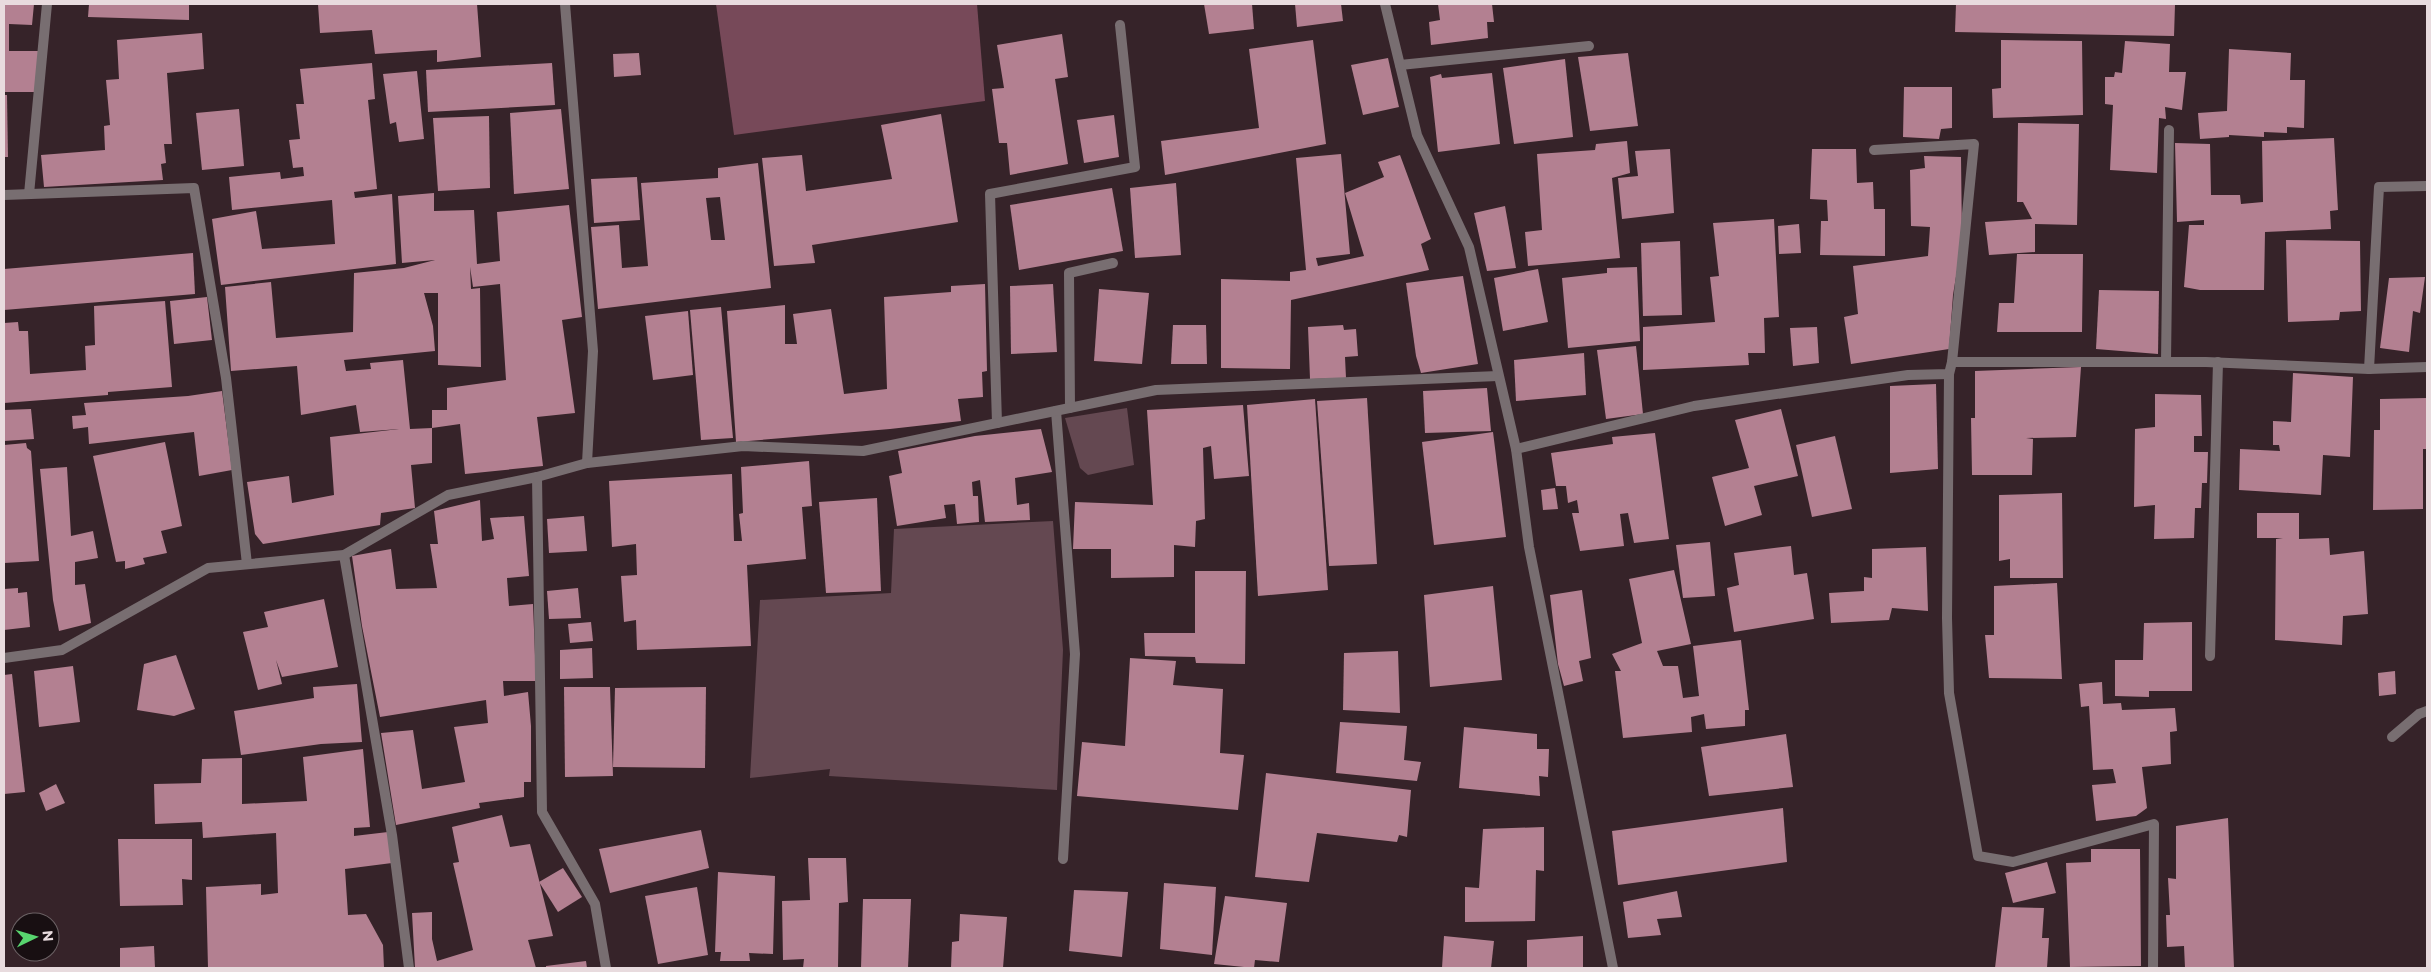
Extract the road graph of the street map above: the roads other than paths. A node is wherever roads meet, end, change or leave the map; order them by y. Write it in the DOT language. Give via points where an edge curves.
graph roads {
  1 [pos="47,4"];
  2 [pos="564,4"];
  3 [pos="1385,4"];
  4 [pos="1120,25"];
  5 [pos="1589,46"];
  6 [pos="1400,65"];
  7 [pos="2169,130"];
  8 [pos="1874,150"];
  9 [pos="2427,186"];
  10 [pos="4,194"];
  11 [pos="29,194"];
  12 [pos="1113,263"];
  13 [pos="1952,362"];
  14 [pos="2166,362"];
  15 [pos="2218,362"];
  16 [pos="2427,368"];
  17 [pos="2369,369"];
  18 [pos="1949,374"];
  19 [pos="1498,376"];
  20 [pos="1070,408"];
  21 [pos="1056,410"];
  22 [pos="996,423"];
  23 [pos="1516,449"];
  24 [pos="587,462"];
  25 [pos="537,477"];
  26 [pos="344,555"];
  27 [pos="247,564"];
  28 [pos="2210,656"];
  29 [pos="4,658"];
  30 [pos="2427,711"];
  31 [pos="2392,737"];
  32 [pos="1063,859"];
  33 [pos="409,968"];
  34 [pos="606,968"];
  35 [pos="1613,968"];
  36 [pos="2153,968"];
  1 -- 11 [label="street"];
  2 -- 24 [label="street" via="593,351"];
  3 -- 6 [label="street"];
  4 -- 22 [label="street" via="1135,167 990,194"];
  5 -- 6 [label="street"];
  6 -- 19 [label="street" via="1417,135 1469,247"];
  7 -- 14 [label="street"];
  8 -- 13 [label="street" via="1974,144"];
  9 -- 17 [label="street" via="2379,187"];
  10 -- 11 [label="street"];
  11 -- 27 [label="street" via="194,188 226,378"];
  12 -- 20 [label="street" via="1069,273"];
  13 -- 14 [label="street"];
  13 -- 18 [label="street"];
  14 -- 15 [label="street"];
  15 -- 17 [label="street"];
  15 -- 28 [label="street"];
  16 -- 17 [label="street"];
  18 -- 23 [label="street" via="1908,376 1694,406"];
  18 -- 36 [label="street" via="1949,693 1978,856 2013,862 2154,824"];
  19 -- 20 [label="street" via="1156,390"];
  19 -- 23 [label="street"];
  20 -- 21 [label="street"];
  21 -- 22 [label="street"];
  21 -- 32 [label="street" via="1076,654"];
  22 -- 24 [label="street" via="863,451 743,446"];
  23 -- 35 [label="street" via="1529,547"];
  24 -- 25 [label="street"];
  25 -- 26 [label="street" via="448,495"];
  25 -- 34 [label="street" via="542,812 594,904"];
  26 -- 27 [label="street"];
  26 -- 33 [label="street" via="392,835"];
  27 -- 29 [label="street" via="208,568 62,650"];
  30 -- 31 [label="street"];
}
